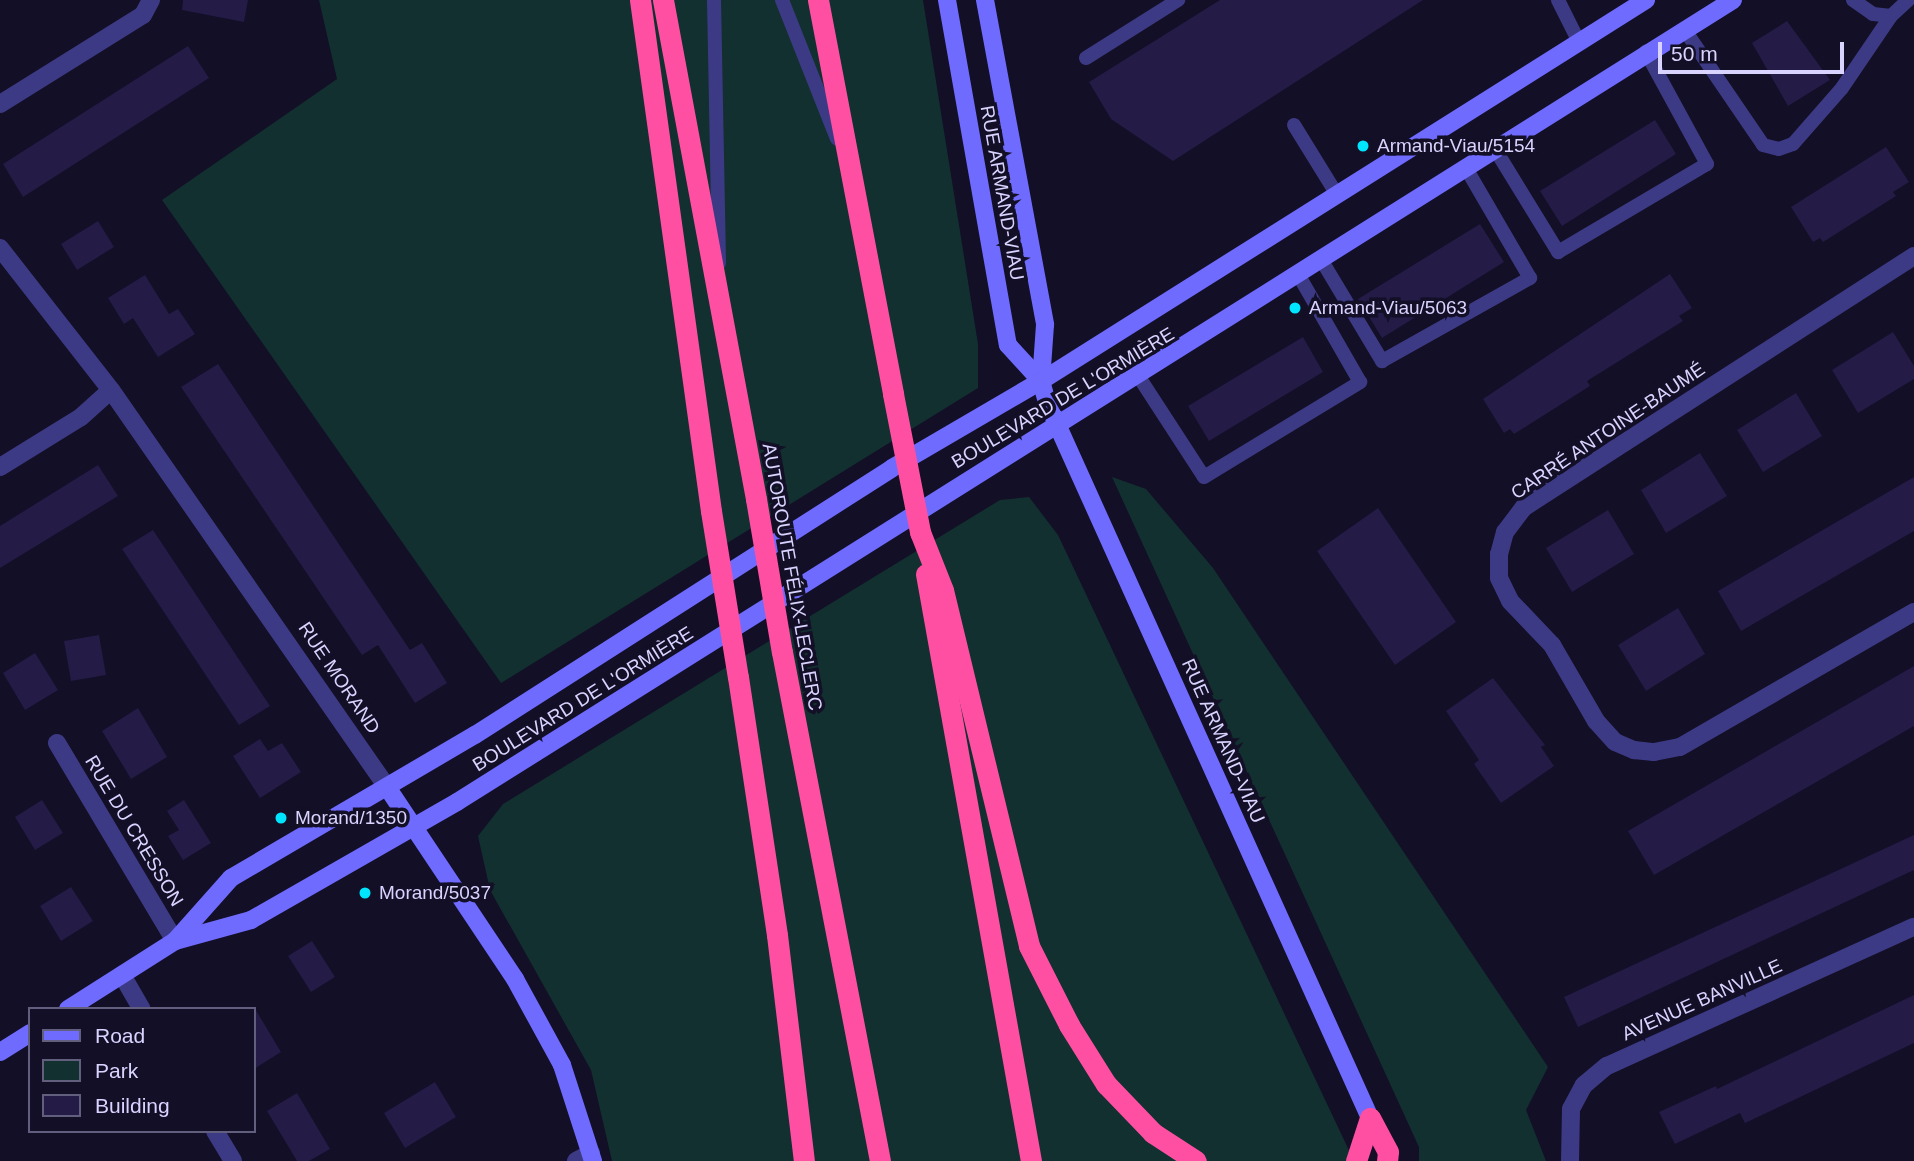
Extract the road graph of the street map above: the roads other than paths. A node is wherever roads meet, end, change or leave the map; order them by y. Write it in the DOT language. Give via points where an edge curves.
graph roads {
  1 [pos="151,0"];
  2 [pos="632,0"];
  3 [pos="640,0"];
  4 [pos="663,0"];
  5 [pos="714,0"];
  6 [pos="782,0"];
  7 [pos="818,0"];
  8 [pos="947,0"];
  9 [pos="985,0"];
  10 [pos="1178,0"];
  11 [pos="1558,0"];
  12 [pos="1647,0"];
  13 [pos="1733,0"];
  14 [pos="1853,0"];
  15 [pos="1908,0"];
  16 [pos="1891,16"];
  17 [pos="1684,29"];
  18 [pos="1579,42"];
  19 [pos="1646,52"];
  20 [pos="1086,58"];
  21 [pos="648,85"];
  22 [pos="0,104"];
  23 [pos="1294,125"];
  24 [pos="1495,149"];
  25 [pos="847,164"];
  26 [pos="1466,168"];
  27 [pos="1336,193"];
  28 [pos="0,248"];
  29 [pos="1914,256"];
  30 [pos="1322,261"];
  31 [pos="1299,276"];
  32 [pos="721,320"];
  33 [pos="1139,377"];
  34 [pos="1041,381"];
  35 [pos="111,390"];
  36 [pos="1057,427"];
  37 [pos="0,467"];
  38 [pos="920,532"];
  39 [pos="1914,612"];
  40 [pos="57,743"];
  41 [pos="387,787"];
  42 [pos="413,828"];
  43 [pos="1914,927"];
  44 [pos="175,941"];
  45 [pos="122,975"];
  46 [pos="71,1007"];
  47 [pos="141,1007"];
  48 [pos="28,1034"];
  49 [pos="0,1052"];
  50 [pos="1370,1118"];
  51 [pos="216,1133"];
  52 [pos="587,1158"];
  53 [pos="233,1161"];
  54 [pos="804,1161"];
  55 [pos="880,1161"];
  56 [pos="1031,1161"];
  57 [pos="1196,1161"];
  58 [pos="1356,1161"];
  59 [pos="1387,1161"];
  60 [pos="1570,1161"];
  1 -- 22 [label="street" via="143,15"];
  2 -- 21 [label="highway"];
  3 -- 21 [label="highway"];
  4 -- 32 [label="highway, AUTOROUTE FÉLIX-LECLERC"];
  5 -- 32 [label="lane"];
  6 -- 25 [label="lane"];
  7 -- 25 [label="highway"];
  8 -- 34 [label="main road, RUE ARMAND-VIAU" via="1008,345"];
  9 -- 34 [label="main road, RUE ARMAND-VIAU" via="1045,324"];
  10 -- 20 [label="lane"];
  11 -- 18 [label="lane"];
  12 -- 18 [label="main road, BOULEVARD DE L'ORMIÈRE"];
  13 -- 17 [label="main road, BOULEVARD DE L'ORMIÈRE"];
  14 -- 16 [label="lane" via="1873,14"];
  15 -- 16 [label="lane"];
  16 -- 17 [label="lane" via="1842,88 1793,144 1779,149 1763,145"];
  17 -- 19 [label="main road, BOULEVARD DE L'ORMIÈRE"];
  18 -- 27 [label="main road, BOULEVARD DE L'ORMIÈRE"];
  19 -- 24 [label="main road, BOULEVARD DE L'ORMIÈRE"];
  19 -- 24 [label="lane" via="1706,164 1558,252"];
  21 -- 54 [label="highway, bridge" via="777,935"];
  23 -- 27 [label="lane"];
  24 -- 26 [label="main road, BOULEVARD DE L'ORMIÈRE"];
  25 -- 38 [label="highway, bridge"];
  26 -- 30 [label="main road, BOULEVARD DE L'ORMIÈRE"];
  26 -- 30 [label="lane" via="1530,278 1382,361"];
  27 -- 34 [label="main road, BOULEVARD DE L'ORMIÈRE"];
  28 -- 35 [label="street, RUE MORAND"];
  29 -- 39 [label="street, CARRÉ ANTOINE-BAUMÉ" via="1524,508 1505,532 1499,578 1510,601 1552,645 1597,721 1615,742 1654,752 1680,747"];
  30 -- 31 [label="main road, BOULEVARD DE L'ORMIÈRE"];
  31 -- 33 [label="main road, BOULEVARD DE L'ORMIÈRE"];
  31 -- 33 [label="lane" via="1360,382 1204,477"];
  32 -- 55 [label="highway, AUTOROUTE FÉLIX-LECLERC, bridge"];
  33 -- 36 [label="main road, BOULEVARD DE L'ORMIÈRE"];
  34 -- 36 [label="main road, RUE ARMAND-VIAU"];
  34 -- 41 [label="main road, BOULEVARD DE L'ORMIÈRE" via="892,468"];
  35 -- 37 [label="street" via="81,417"];
  35 -- 41 [label="street, RUE MORAND"];
  36 -- 42 [label="main road, BOULEVARD DE L'ORMIÈRE" via="876,535 704,650"];
  36 -- 50 [label="main road, RUE ARMAND-VIAU"];
  38 -- 56 [label="highway"];
  38 -- 57 [label="highway" via="943,590 1029,946 1069,1025 1106,1084 1153,1133"];
  40 -- 44 [label="street, RUE DU CRESSON"];
  41 -- 42 [label="main road, RUE MORAND"];
  41 -- 44 [label="main road, BOULEVARD DE L'ORMIÈRE" via="231,878"];
  42 -- 44 [label="main road, BOULEVARD DE L'ORMIÈRE" via="251,920"];
  42 -- 52 [label="main road, RUE MORAND" via="515,979 562,1065"];
  43 -- 60 [label="street, AVENUE BANVILLE" via="1608,1066 1584,1085 1571,1109"];
  44 -- 45 [label="main road"];
  45 -- 46 [label="main road"];
  45 -- 47 [label="street"];
  48 -- 49 [label="main road"];
  50 -- 58 [label="highway"];
  50 -- 59 [label="highway" via="1388,1152"];
  51 -- 53 [label="street"];
}
